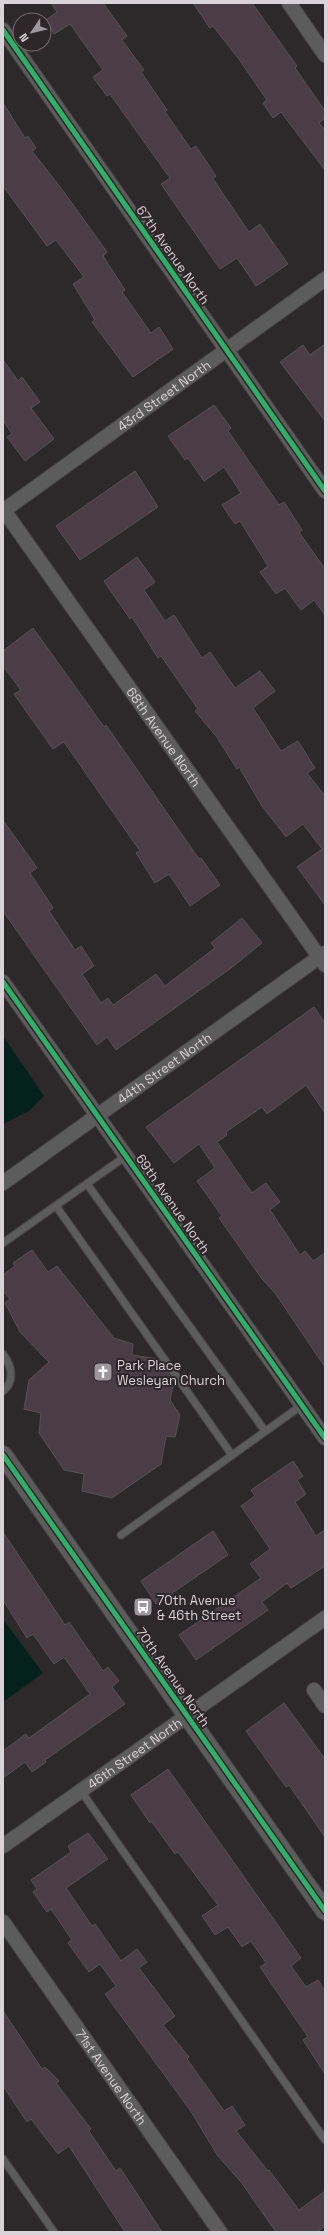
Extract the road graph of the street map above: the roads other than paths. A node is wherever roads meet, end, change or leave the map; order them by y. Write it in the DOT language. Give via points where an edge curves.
graph roads {
  1 [pos="288,3"];
  2 [pos="3,30"];
  3 [pos="325,54"];
  4 [pos="325,279"];
  5 [pos="226,351"];
  6 [pos="325,491"];
  7 [pos="3,510"];
  8 [pos="323,958"];
  9 [pos="3,982"];
  10 [pos="98,1117"];
  11 [pos="126,1156"];
  12 [pos="3,1183"];
  13 [pos="87,1184"];
  14 [pos="56,1206"];
  15 [pos="3,1243"];
  16 [pos="3,1354"];
  17 [pos="3,1391"];
  18 [pos="302,1405"];
  19 [pos="265,1431"];
  20 [pos="325,1438"];
  21 [pos="3,1455"];
  22 [pos="232,1455"];
  23 [pos="121,1535"];
  24 [pos="325,1618"];
  25 [pos="314,1690"];
  26 [pos="325,1706"];
  27 [pos="187,1716"];
  28 [pos="80,1791"];
  29 [pos="3,1846"];
  30 [pos="325,1911"];
  31 [pos="3,1922"];
  32 [pos="325,2140"];
  33 [pos="3,2159"];
  34 [pos="54,2232"];
  35 [pos="220,2232"];
  1 -- 3 [label="street"];
  2 -- 5 [label="street, 67th Avenue North"];
  4 -- 5 [label="street, 43rd Street North"];
  5 -- 6 [label="street, 67th Avenue North"];
  5 -- 7 [label="street, 43rd Street North"];
  7 -- 8 [label="street, 68th Avenue North"];
  8 -- 10 [label="street, 44th Street North"];
  9 -- 10 [label="street, 69th Avenue North"];
  10 -- 11 [label="street, 69th Avenue North"];
  10 -- 12 [label="street, 44th Street North"];
  11 -- 13 [label="lane"];
  11 -- 18 [label="street, 69th Avenue North"];
  13 -- 14 [label="lane"];
  13 -- 19 [label="lane"];
  14 -- 15 [label="lane"];
  14 -- 22 [label="lane"];
  16 -- 17 [label="lane" via="9,1362 12,1375 7,1388"];
  18 -- 19 [label="lane"];
  18 -- 20 [label="street, 69th Avenue North"];
  19 -- 22 [label="lane"];
  21 -- 27 [label="street, 70th Avenue North"];
  22 -- 23 [label="lane"];
  24 -- 27 [label="street, 46th Street North"];
  25 -- 26 [label="street"];
  27 -- 28 [label="street, 46th Street North"];
  27 -- 30 [label="street, 70th Avenue North"];
  28 -- 29 [label="street, 46th Street North"];
  28 -- 32 [label="lane"];
  31 -- 35 [label="street, 71st Avenue North"];
  33 -- 34 [label="lane"];
}
